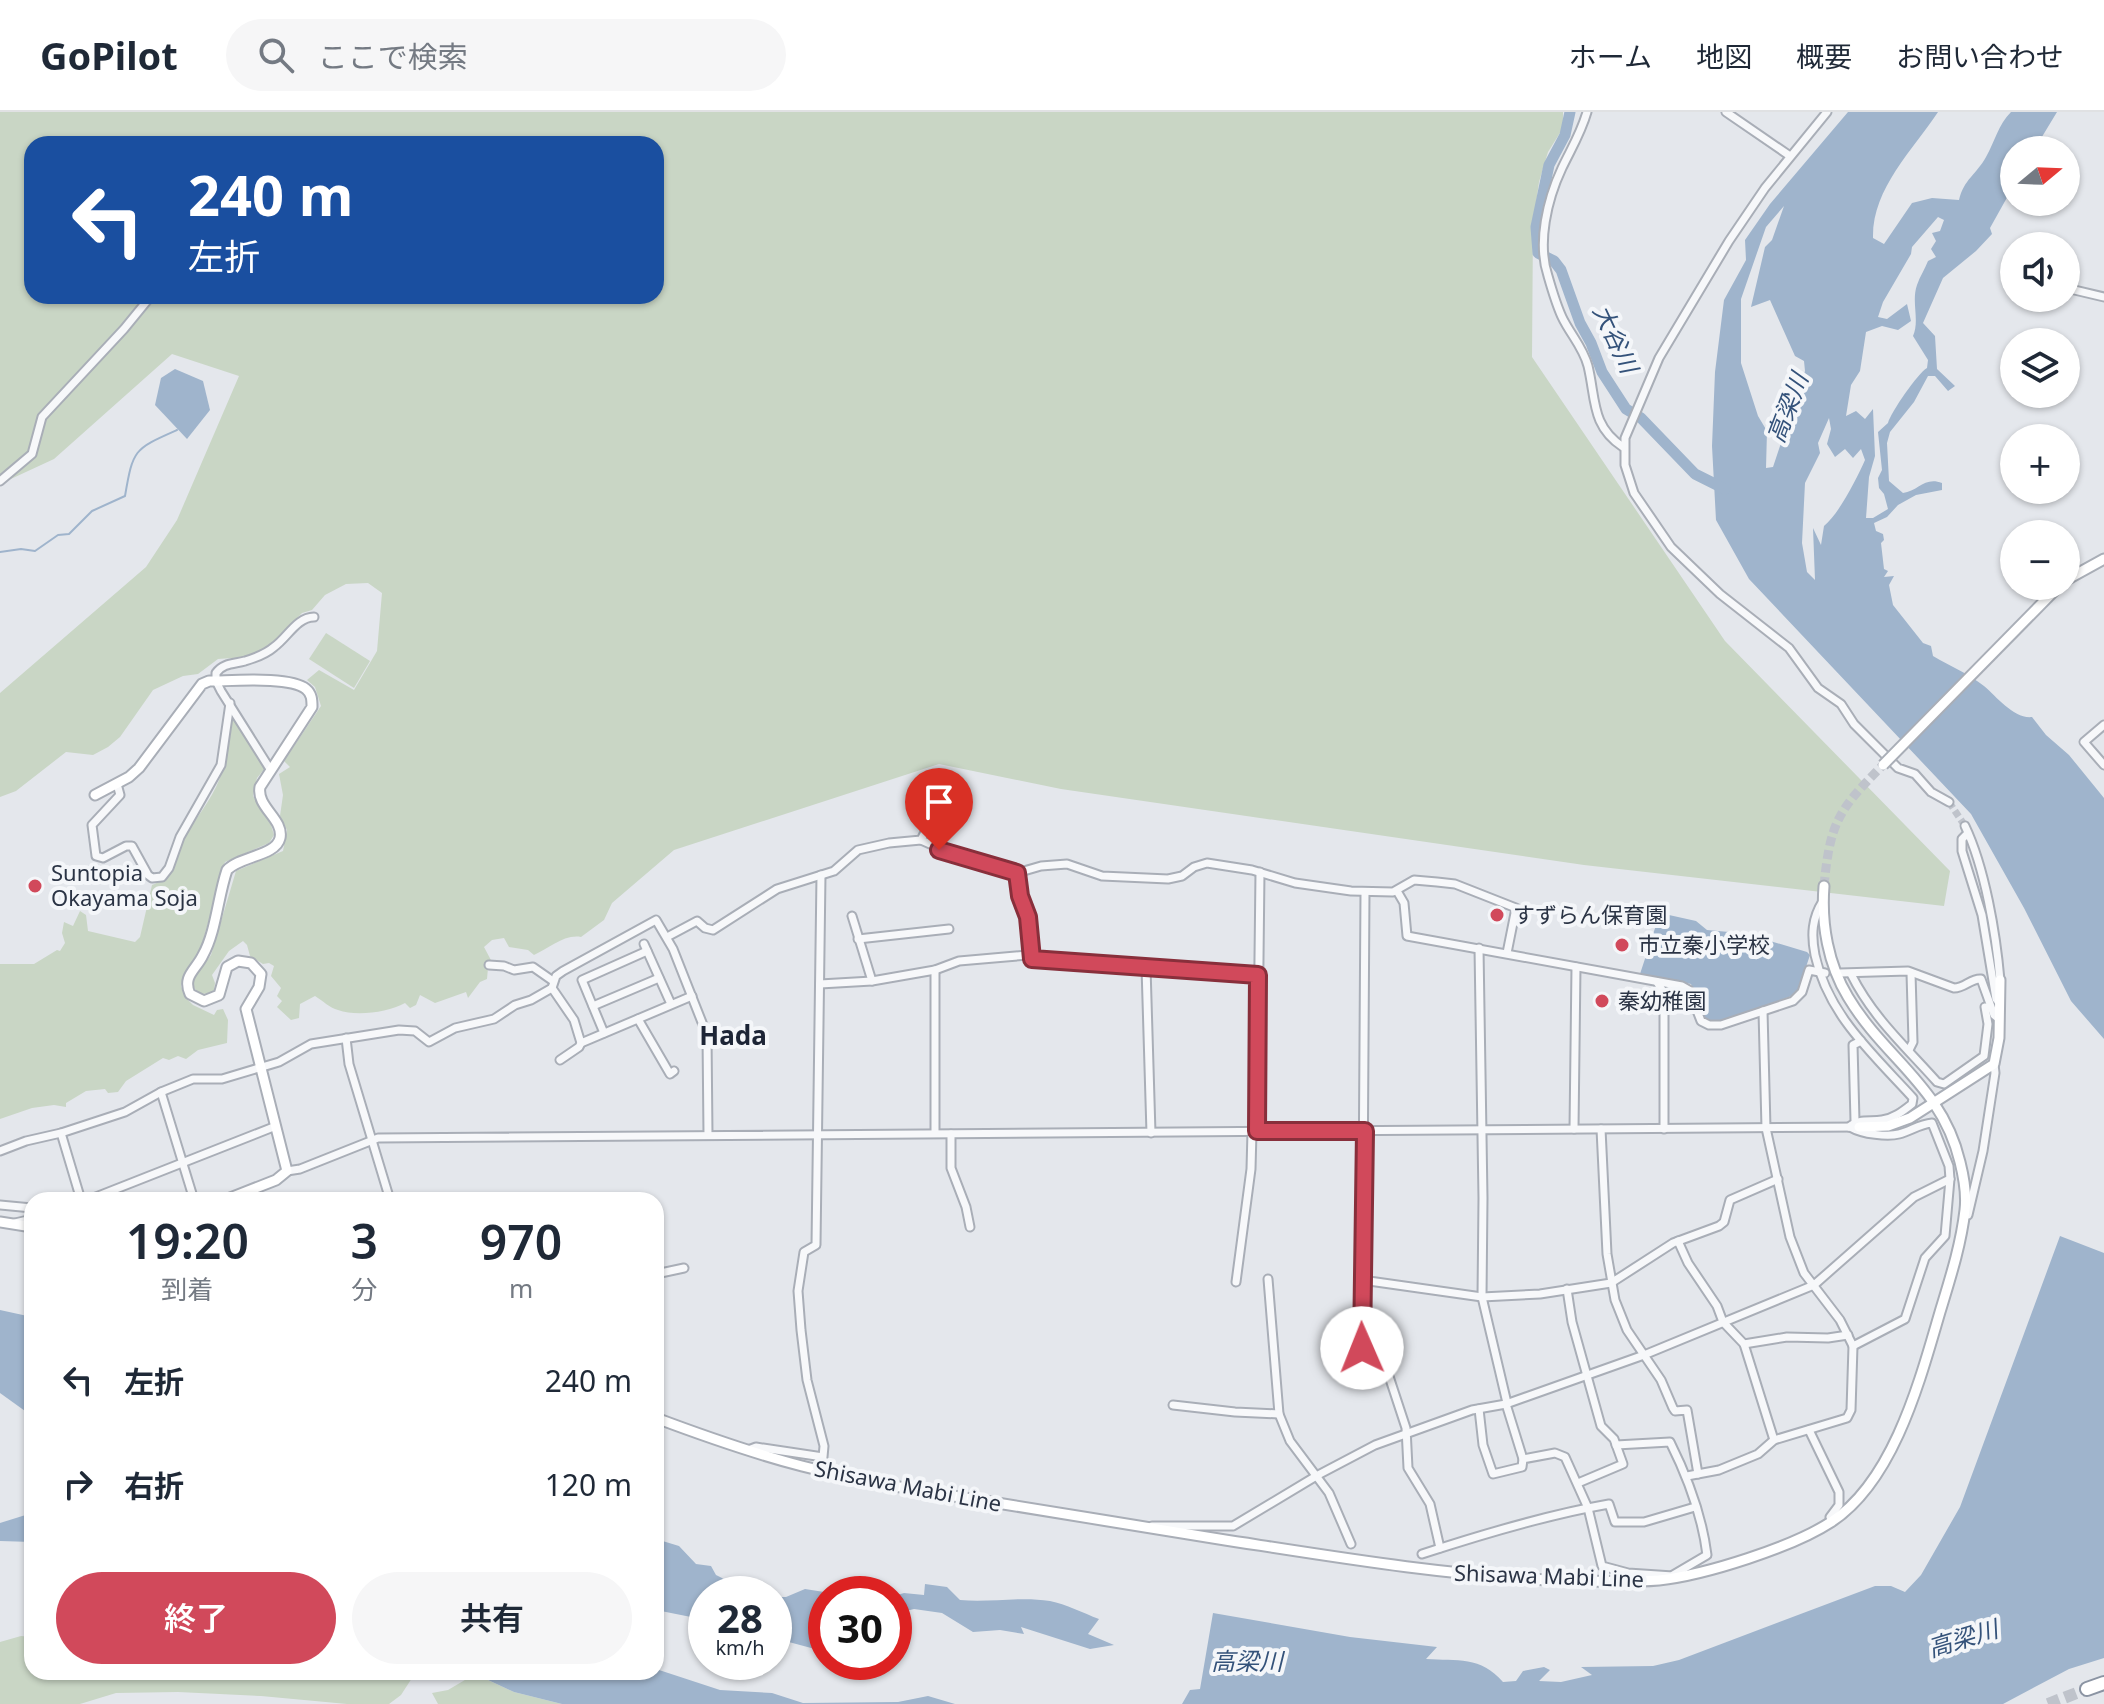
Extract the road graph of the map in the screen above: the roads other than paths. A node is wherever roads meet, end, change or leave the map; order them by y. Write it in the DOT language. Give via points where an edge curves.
graph roads {
  1 [pos="1587,112"];
  2 [pos="1726,112"];
  3 [pos="1827,112"];
  4 [pos="1790,156"];
  5 [pos="2080,291"];
  6 [pos="2104,297"];
  7 [pos="144,304"];
  8 [pos="1623,447"];
  9 [pos="0,481"];
  10 [pos="2104,559"];
  11 [pos="2080,572"];
  12 [pos="2045,600"];
  13 [pos="314,617"];
  14 [pos="216,681"];
  15 [pos="230,703"];
  16 [pos="2104,725"];
  17 [pos="1883,765"];
  18 [pos="2104,765"];
  19 [pos="270,769"];
  20 [pos="117,784"];
  21 [pos="95,795"];
  22 [pos="1949,802"];
  23 [pos="939,824"];
  24 [pos="921,840"];
  25 [pos="1260,872"];
  26 [pos="1017,873"];
  27 [pos="821,875"];
  28 [pos="1824,886"];
  29 [pos="1397,891"];
  30 [pos="1365,892"];
  31 [pos="1823,901"];
  32 [pos="852,916"];
  33 [pos="949,929"];
  34 [pos="667,937"];
  35 [pos="858,939"];
  36 [pos="1479,948"];
  37 [pos="1507,953"];
  38 [pos="1032,955"];
  39 [pos="489,965"];
  40 [pos="1146,967"];
  41 [pos="1576,967"];
  42 [pos="935,970"];
  43 [pos="1822,973"];
  44 [pos="1840,973"];
  45 [pos="1911,973"];
  46 [pos="1851,974"];
  47 [pos="1258,975"];
  48 [pos="659,978"];
  49 [pos="2000,980"];
  50 [pos="872,981"];
  51 [pos="1657,982"];
  52 [pos="553,984"];
  53 [pos="820,984"];
  54 [pos="692,996"];
  55 [pos="671,1004"];
  56 [pos="2000,1005"];
  57 [pos="593,1006"];
  58 [pos="1985,1007"];
  59 [pos="1763,1011"];
  60 [pos="638,1019"];
  61 [pos="1999,1019"];
  62 [pos="604,1033"];
  63 [pos="346,1038"];
  64 [pos="1861,1041"];
  65 [pos="581,1043"];
  66 [pos="1909,1050"];
  67 [pos="560,1060"];
  68 [pos="1994,1064"];
  69 [pos="260,1068"];
  70 [pos="674,1071"];
  71 [pos="161,1092"];
  72 [pos="1935,1103"];
  73 [pos="1854,1125"];
  74 [pos="276,1126"];
  75 [pos="1766,1128"];
  76 [pos="1482,1129"];
  77 [pos="1574,1129"];
  78 [pos="1601,1129"];
  79 [pos="1664,1129"];
  80 [pos="1254,1131"];
  81 [pos="1365,1131"];
  82 [pos="61,1133"];
  83 [pos="935,1133"];
  84 [pos="1151,1133"];
  85 [pos="951,1134"];
  86 [pos="708,1135"];
  87 [pos="817,1135"];
  88 [pos="371,1140"];
  89 [pos="0,1151"];
  90 [pos="182,1162"];
  91 [pos="287,1171"];
  92 [pos="1778,1179"];
  93 [pos="1950,1179"];
  94 [pos="79,1192"];
  95 [pos="108,1192"];
  96 [pos="191,1192"];
  97 [pos="245,1192"];
  98 [pos="387,1192"];
  99 [pos="0,1205"];
  100 [pos="24,1207"];
  101 [pos="24,1221"];
  102 [pos="0,1222"];
  103 [pos="14,1224"];
  104 [pos="24,1226"];
  105 [pos="970,1227"];
  106 [pos="1678,1241"];
  107 [pos="1960,1241"];
  108 [pos="684,1268"];
  109 [pos="664,1272"];
  110 [pos="1268,1279"];
  111 [pos="1362,1280"];
  112 [pos="1236,1282"];
  113 [pos="1611,1283"];
  114 [pos="1814,1285"];
  115 [pos="1567,1289"];
  116 [pos="1482,1297"];
  117 [pos="1723,1322"];
  118 [pos="1848,1335"];
  119 [pos="1744,1344"];
  120 [pos="1853,1346"];
  121 [pos="1644,1355"];
  122 [pos="1588,1374"];
  123 [pos="1506,1403"];
  124 [pos="1173,1405"];
  125 [pos="1479,1409"];
  126 [pos="1279,1414"];
  127 [pos="664,1421"];
  128 [pos="1809,1430"];
  129 [pos="1406,1433"];
  130 [pos="1774,1440"];
  131 [pos="1616,1445"];
  132 [pos="747,1450"];
  133 [pos="1523,1459"];
  134 [pos="1698,1474"];
  135 [pos="1318,1475"];
  136 [pos="1687,1476"];
  137 [pos="1578,1483"];
  138 [pos="1695,1507"];
  139 [pos="1588,1508"];
  140 [pos="1832,1522"];
  141 [pos="1146,1527"];
  142 [pos="1351,1544"];
  143 [pos="1440,1548"];
  144 [pos="1422,1554"];
  145 [pos="1673,1576"];
  146 [pos="2104,1683"];
  147 [pos="2087,1689"];
  1 -- 8 [label="street" via="1553,192 1542,253 1562,319 1588,365 1600,425"];
  2 -- 4 [label="street"];
  3 -- 4 [label="street"];
  4 -- 8 [label="street" via="1729,241 1659,358"];
  5 -- 6 [label="street"];
  7 -- 9 [label="street" via="42,417 32,454"];
  8 -- 22 [label="street" via="1634,493 1671,547 1789,648 1818,688 1841,704 1898,768 1915,774"];
  10 -- 11 [label="main road"];
  12 -- 17 [label="main road, bridge"];
  13 -- 14 [label="street" via="307,617 268,652 219,668"];
  14 -- 15 [label="street"];
  14 -- 19 [label="main road" via="290,684 309,692 312,707"];
  14 -- 20 [label="main road" via="202,684 139,768"];
  15 -- 19 [label="street"];
  15 -- 20 [label="street" via="221,765 162,877 148,875 132,846 96,856 92,825 120,795"];
  16 -- 18 [label="street" via="2084,742"];
  19 -- 69 [label="main road" via="258,792 279,827 280,839 271,849 227,870 203,956 187,982 194,998 209,1001 219,995 231,964 245,961 257,967 261,980 246,1009"];
  20 -- 21 [label="main road"];
  23 -- 24 [label="street"];
  24 -- 26 [label="street"];
  24 -- 27 [label="street" via="858,850 840,867"];
  25 -- 26 [label="street" via="1207,863 1168,879 1102,876 1067,864"];
  25 -- 30 [label="street"];
  25 -- 47 [label="street"];
  26 -- 38 [label="street"];
  27 -- 34 [label="street" via="777,889 713,930 697,921"];
  27 -- 53 [label="street"];
  28 -- 31 [label="main road, Shisawa Mabi Line"];
  29 -- 30 [label="street"];
  29 -- 36 [label="street" via="1404,903 1407,936"];
  29 -- 37 [label="street" via="1414,880 1455,884 1516,908"];
  30 -- 81 [label="street"];
  31 -- 43 [label="street" via="1813,923"];
  31 -- 72 [label="main road, Shisawa Mabi Line" via="1827,943 1840,982 1861,1017"];
  32 -- 35 [label="street"];
  33 -- 35 [label="street"];
  34 -- 52 [label="street" via="656,920 563,971"];
  34 -- 54 [label="street"];
  35 -- 50 [label="street"];
  36 -- 37 [label="street"];
  36 -- 76 [label="street"];
  37 -- 41 [label="street"];
  38 -- 40 [label="street"];
  38 -- 42 [label="street" via="959,961"];
  39 -- 52 [label="street" via="533,967"];
  40 -- 47 [label="street"];
  40 -- 84 [label="street"];
  41 -- 51 [label="street"];
  41 -- 77 [label="street"];
  42 -- 50 [label="street"];
  42 -- 83 [label="street"];
  43 -- 59 [label="street" via="1809,970 1793,1001"];
  43 -- 64 [label="street" via="1826,993"];
  44 -- 46 [label="street"];
  45 -- 46 [label="street"];
  45 -- 61 [label="street" via="1954,988 1981,979"];
  45 -- 66 [label="street"];
  46 -- 66 [label="street" via="1881,1023"];
  47 -- 80 [label="street"];
  48 -- 55 [label="street"];
  48 -- 57 [label="street"];
  48 -- 57 [label="street" via="646,948 582,980"];
  49 -- 56 [label="main road"];
  49 -- 56 [label="street" via="1988,904 1966,831 1962,851 1982,915"];
  50 -- 53 [label="street"];
  51 -- 59 [label="street" via="1689,990 1701,1021 1709,1025"];
  51 -- 79 [label="street" via="1664,993"];
  52 -- 63 [label="street" via="494,1019 455,1028 429,1042 407,1030"];
  52 -- 65 [label="street"];
  53 -- 87 [label="street"];
  54 -- 55 [label="street"];
  54 -- 86 [label="street" via="709,1046"];
  55 -- 60 [label="street"];
  56 -- 61 [label="main road"];
  57 -- 62 [label="street"];
  58 -- 66 [label="street" via="1984,1056 1944,1084"];
  59 -- 75 [label="street"];
  60 -- 62 [label="street"];
  60 -- 70 [label="street" via="670,1074"];
  61 -- 68 [label="main road"];
  62 -- 65 [label="street"];
  63 -- 69 [label="street" via="311,1044"];
  63 -- 88 [label="street"];
  64 -- 73 [label="street" via="1853,1045"];
  64 -- 73 [label="street" via="1913,1098 1896,1116"];
  65 -- 67 [label="street"];
  68 -- 72 [label="main road"];
  68 -- 107 [label="street" via="1983,1151"];
  69 -- 71 [label="street" via="222,1079 193,1079"];
  69 -- 74 [label="main road"];
  71 -- 82 [label="street" via="125,1112"];
  71 -- 90 [label="street"];
  72 -- 73 [label="main road" via="1900,1123"];
  72 -- 107 [label="main road, Shisawa Mabi Line" via="1951,1133 1964,1178"];
  73 -- 75 [label="street"];
  73 -- 93 [label="street" via="1859,1132 1896,1135 1932,1123"];
  74 -- 90 [label="street"];
  74 -- 91 [label="main road"];
  75 -- 79 [label="street"];
  75 -- 92 [label="street"];
  76 -- 77 [label="street"];
  76 -- 81 [label="street"];
  76 -- 116 [label="street"];
  77 -- 78 [label="street"];
  78 -- 79 [label="street"];
  78 -- 113 [label="street"];
  80 -- 81 [label="street"];
  80 -- 84 [label="street"];
  80 -- 112 [label="street"];
  81 -- 111 [label="street"];
  82 -- 89 [label="street"];
  82 -- 94 [label="street"];
  83 -- 85 [label="street"];
  83 -- 87 [label="street"];
  84 -- 85 [label="street"];
  85 -- 105 [label="street" via="951,1168"];
  86 -- 87 [label="street"];
  86 -- 88 [label="street"];
  87 -- 132 [label="street" via="816,1245 804,1252 798,1291 805,1369 823,1457"];
  88 -- 91 [label="street"];
  88 -- 98 [label="street"];
  90 -- 95 [label="street"];
  90 -- 96 [label="street"];
  91 -- 97 [label="main road"];
  92 -- 106 [label="street" via="1730,1200 1719,1226"];
  92 -- 114 [label="street" via="1790,1237"];
  93 -- 114 [label="street" via="1914,1197"];
  93 -- 120 [label="street" via="1945,1236 1925,1258 1905,1319"];
  99 -- 100 [label="street"];
  101 -- 103 [label="street"];
  102 -- 103 [label="main road"];
  103 -- 104 [label="main road"];
  106 -- 113 [label="street"];
  106 -- 117 [label="street"];
  107 -- 140 [label="main road, Shisawa Mabi Line" via="1911,1401 1880,1469 1861,1497"];
  108 -- 109 [label="street"];
  110 -- 126 [label="street"];
  111 -- 116 [label="street"];
  111 -- 129 [label="street" via="1362,1348 1382,1355"];
  113 -- 115 [label="street"];
  113 -- 121 [label="street" via="1627,1330"];
  114 -- 117 [label="street"];
  114 -- 118 [label="street"];
  115 -- 116 [label="street"];
  115 -- 122 [label="street"];
  116 -- 123 [label="street"];
  117 -- 119 [label="street"];
  117 -- 121 [label="street"];
  118 -- 119 [label="street"];
  118 -- 120 [label="street"];
  119 -- 130 [label="street"];
  120 -- 128 [label="street" via="1850,1415"];
  121 -- 122 [label="street"];
  121 -- 134 [label="street" via="1675,1411 1689,1413"];
  122 -- 123 [label="street"];
  122 -- 131 [label="street" via="1601,1426"];
  123 -- 125 [label="street"];
  123 -- 133 [label="street"];
  124 -- 126 [label="street"];
  125 -- 129 [label="street"];
  125 -- 133 [label="street" via="1493,1474 1522,1467"];
  126 -- 135 [label="street" via="1290,1441"];
  127 -- 132 [label="main road, Shisawa Mabi Line"];
  128 -- 130 [label="street"];
  128 -- 140 [label="street" via="1839,1492"];
  129 -- 135 [label="street"];
  129 -- 143 [label="street" via="1408,1468 1430,1504"];
  130 -- 134 [label="street" via="1758,1454"];
  131 -- 136 [label="street" via="1670,1442"];
  131 -- 137 [label="street" via="1623,1464"];
  132 -- 141 [label="main road, Shisawa Mabi Line" via="879,1483"];
  133 -- 137 [label="street" via="1558,1453"];
  134 -- 136 [label="street"];
  135 -- 141 [label="street" via="1233,1526"];
  135 -- 142 [label="street"];
  136 -- 138 [label="street"];
  137 -- 139 [label="street"];
  138 -- 139 [label="street" via="1644,1522 1615,1522 1609,1504"];
  138 -- 145 [label="street" via="1707,1555"];
  139 -- 143 [label="street"];
  139 -- 145 [label="street" via="1602,1566"];
  140 -- 145 [label="main road, Shisawa Mabi Line" via="1785,1545"];
  141 -- 145 [label="main road, Shisawa Mabi Line" via="1462,1574 1616,1582"];
  143 -- 144 [label="street"];
  146 -- 147 [label="highway"];
}
